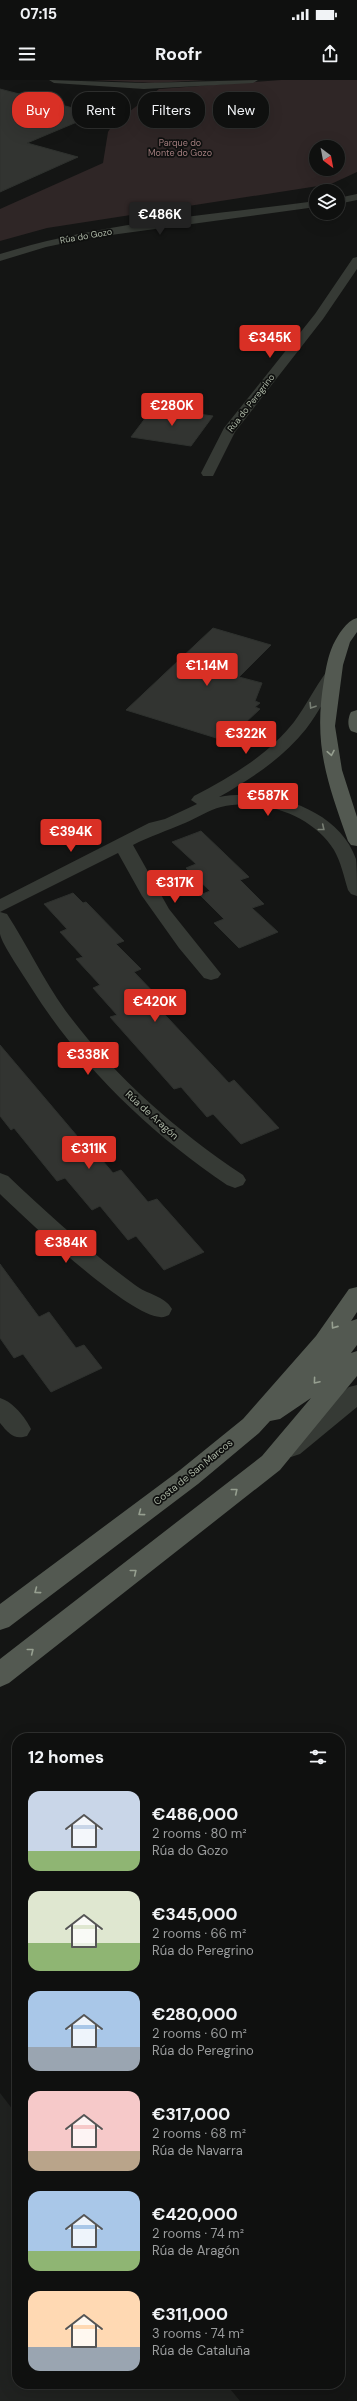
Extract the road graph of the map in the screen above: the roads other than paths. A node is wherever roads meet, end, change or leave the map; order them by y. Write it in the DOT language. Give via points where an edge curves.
graph roads {
  1 [pos="54,80"];
  2 [pos="253,80"];
  3 [pos="357,197"];
  4 [pos="345,200"];
  5 [pos="309,205"];
  6 [pos="0,258"];
  7 [pos="357,260"];
  8 [pos="208,473"];
  9 [pos="357,624"];
  10 [pos="333,674"];
  11 [pos="357,715"];
  12 [pos="357,728"];
  13 [pos="155,828"];
  14 [pos="357,841"];
  15 [pos="123,844"];
  16 [pos="357,890"];
  17 [pos="0,906"];
  18 [pos="0,918"];
  19 [pos="211,974"];
  20 [pos="235,1180"];
  21 [pos="0,1181"];
  22 [pos="357,1294"];
  23 [pos="161,1309"];
  24 [pos="357,1328"];
  25 [pos="357,1360"];
  26 [pos="357,1394"];
  27 [pos="0,1407"];
  28 [pos="251,1426"];
  29 [pos="19,1429"];
  30 [pos="271,1462"];
  31 [pos="0,1619"];
  32 [pos="0,1675"];
  1 -- 2 [label="street" via="99,85 151,86"];
  3 -- 4 [label="street"];
  5 -- 6 [label="street, Rúa do Gozo" via="89,235 44,244"];
  7 -- 8 [label="street, Rúa do Peregrino" via="319,316 229,431"];
  9 -- 10 [label="main road" via="340,645"];
  10 -- 13 [label="street, one-way" via="299,726 277,749 222,789 165,818"];
  10 -- 14 [label="main road, one-way" via="327,726 337,783"];
  11 -- 12 [label="main road"];
  13 -- 15 [label="street"];
  13 -- 16 [label="street, one-way" via="169,825 220,802 238,800 274,803 298,812 322,826 333,837 343,850"];
  15 -- 17 [label="street"];
  15 -- 19 [label="street" via="155,902 189,951"];
  18 -- 20 [label="street, Rúa de Aragón" via="41,987 80,1042 110,1076 206,1162"];
  21 -- 23 [label="street" via="42,1222 128,1292"];
  22 -- 28 [label="main road, Costa de San Marcos, one-way" via="324,1342"];
  24 -- 28 [label="main road, one-way" via="313,1385"];
  25 -- 30 [label="main road"];
  26 -- 30 [label="street"];
  27 -- 29 [label="street"];
  28 -- 31 [label="main road, Costa de San Marcos, one-way" via="189,1477"];
  32 -- 30 [label="main road, one-way"];
}
